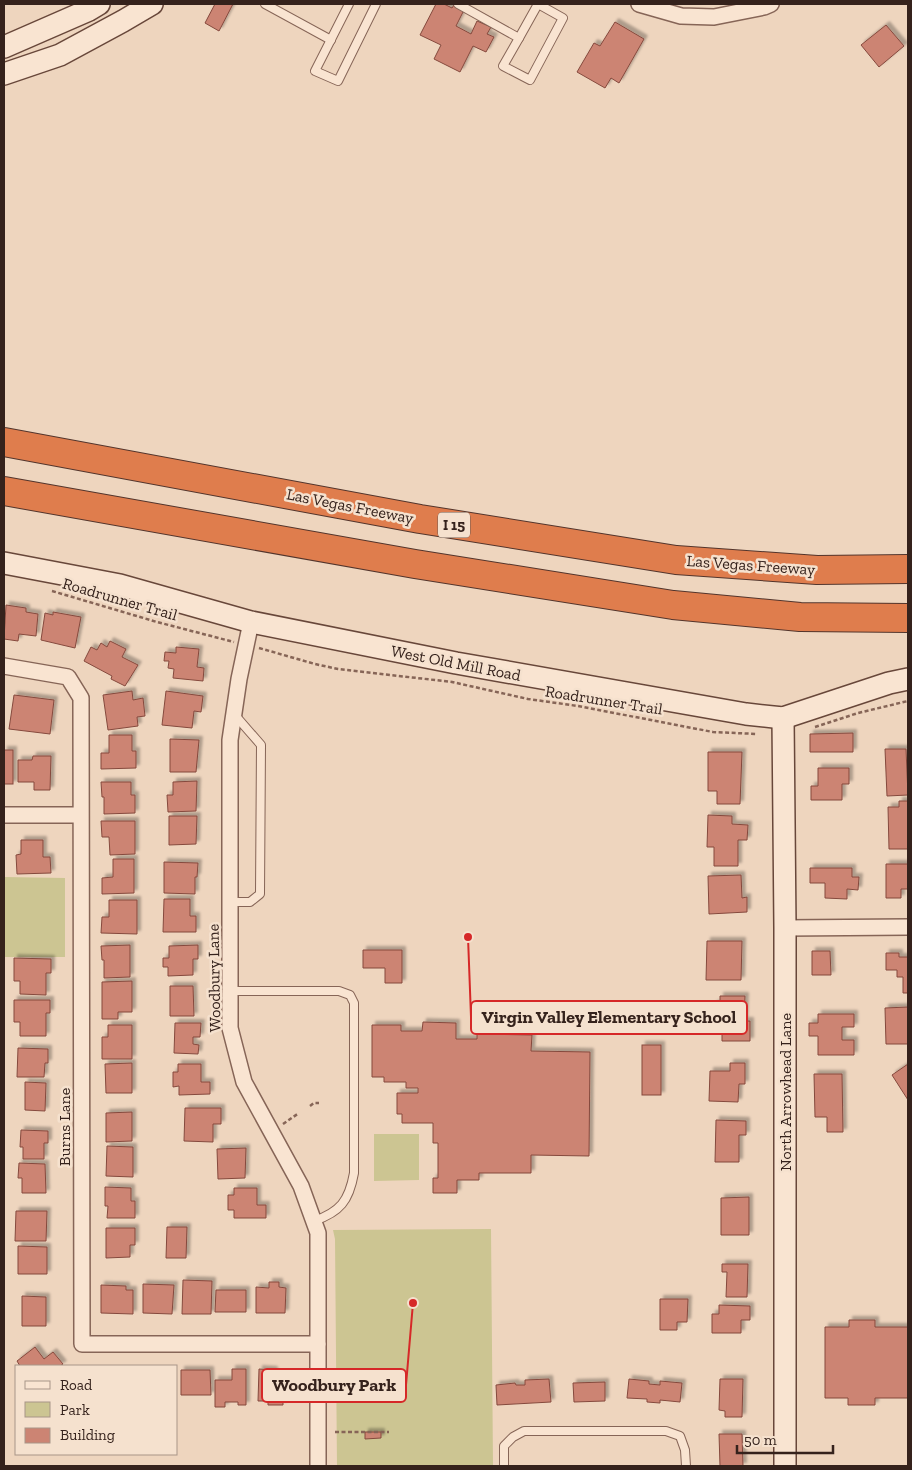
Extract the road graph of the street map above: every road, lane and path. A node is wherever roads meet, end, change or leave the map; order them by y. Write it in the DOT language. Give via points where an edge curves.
graph roads {
  1 [pos="99,4"];
  2 [pos="152,4"];
  3 [pos="265,4"];
  4 [pos="349,4"];
  5 [pos="376,4"];
  6 [pos="458,4"];
  7 [pos="538,4"];
  8 [pos="639,4"];
  9 [pos="771,4"];
  10 [pos="519,38"];
  11 [pos="332,40"];
  12 [pos="4,47"];
  13 [pos="4,74"];
  14 [pos="4,442"];
  15 [pos="4,492"];
  16 [pos="4,563"];
  17 [pos="908,569"];
  18 [pos="48,590"];
  19 [pos="908,618"];
  20 [pos="252,622"];
  21 [pos="230,641"];
  22 [pos="264,650"];
  23 [pos="4,666"];
  24 [pos="908,679"];
  25 [pos="908,701"];
  26 [pos="234,714"];
  27 [pos="783,718"];
  28 [pos="809,728"];
  29 [pos="765,734"];
  30 [pos="4,815"];
  31 [pos="80,815"];
  32 [pos="230,902"];
  33 [pos="908,926"];
  34 [pos="785,928"];
  35 [pos="230,991"];
  36 [pos="320,1103"];
  37 [pos="310,1106"];
  38 [pos="299,1113"];
  39 [pos="284,1124"];
  40 [pos="314,1221"];
  41 [pos="318,1344"];
  42 [pos="335,1432"];
  43 [pos="389,1432"];
  44 [pos="318,1466"];
  45 [pos="504,1466"];
  46 [pos="686,1466"];
  47 [pos="785,1466"];
  1 -- 12 [label="street"];
  2 -- 13 [label="street" via="60,55"];
  3 -- 11 [label="lane"];
  4 -- 11 [label="lane"];
  5 -- 11 [label="lane" via="338,81 315,71"];
  6 -- 10 [label="lane"];
  7 -- 10 [label="lane"];
  7 -- 10 [label="lane" via="564,18 530,80 504,66"];
  8 -- 9 [label="street" via="681,16 714,17"];
  14 -- 17 [label="highway, Las Vegas Freeway / I 15" via="420,519 676,560 817,570"];
  15 -- 19 [label="highway" via="415,564 674,605 800,617"];
  16 -- 20 [label="street, West Old Mill Road" via="120,585"];
  18 -- 21 [label="path, Roadrunner Trail"];
  20 -- 26 [label="street, Woodbury Lane"];
  20 -- 27 [label="street, West Old Mill Road" via="569,684"];
  22 -- 29 [label="path, Roadrunner Trail" via="338,669 452,682 713,732"];
  23 -- 31 [label="street, Burns Lane" via="68,677 81,698"];
  24 -- 27 [label="street, West Old Mill Road"];
  25 -- 28 [label="path"];
  26 -- 32 [label="street, Woodbury Lane" via="230,740"];
  26 -- 32 [label="lane" via="261,745 260,894 250,902"];
  27 -- 34 [label="street, North Arrowhead Lane"];
  30 -- 31 [label="street"];
  31 -- 41 [label="street, Burns Lane" via="82,1344"];
  32 -- 35 [label="street, Woodbury Lane"];
  33 -- 34 [label="street"];
  34 -- 47 [label="street, North Arrowhead Lane"];
  35 -- 40 [label="street, Woodbury Lane" via="230,1028 244,1082 301,1186"];
  35 -- 40 [label="lane" via="339,991 350,995 354,1003 354,1173 351,1190 338,1210"];
  36 -- 37 [label="path"];
  38 -- 39 [label="path"];
  40 -- 41 [label="street, Woodbury Lane" via="318,1233"];
  41 -- 44 [label="street, Woodbury Lane"];
  42 -- 43 [label="path"];
  45 -- 46 [label="lane" via="504,1446 524,1431 666,1431 680,1436 686,1450"];
}
